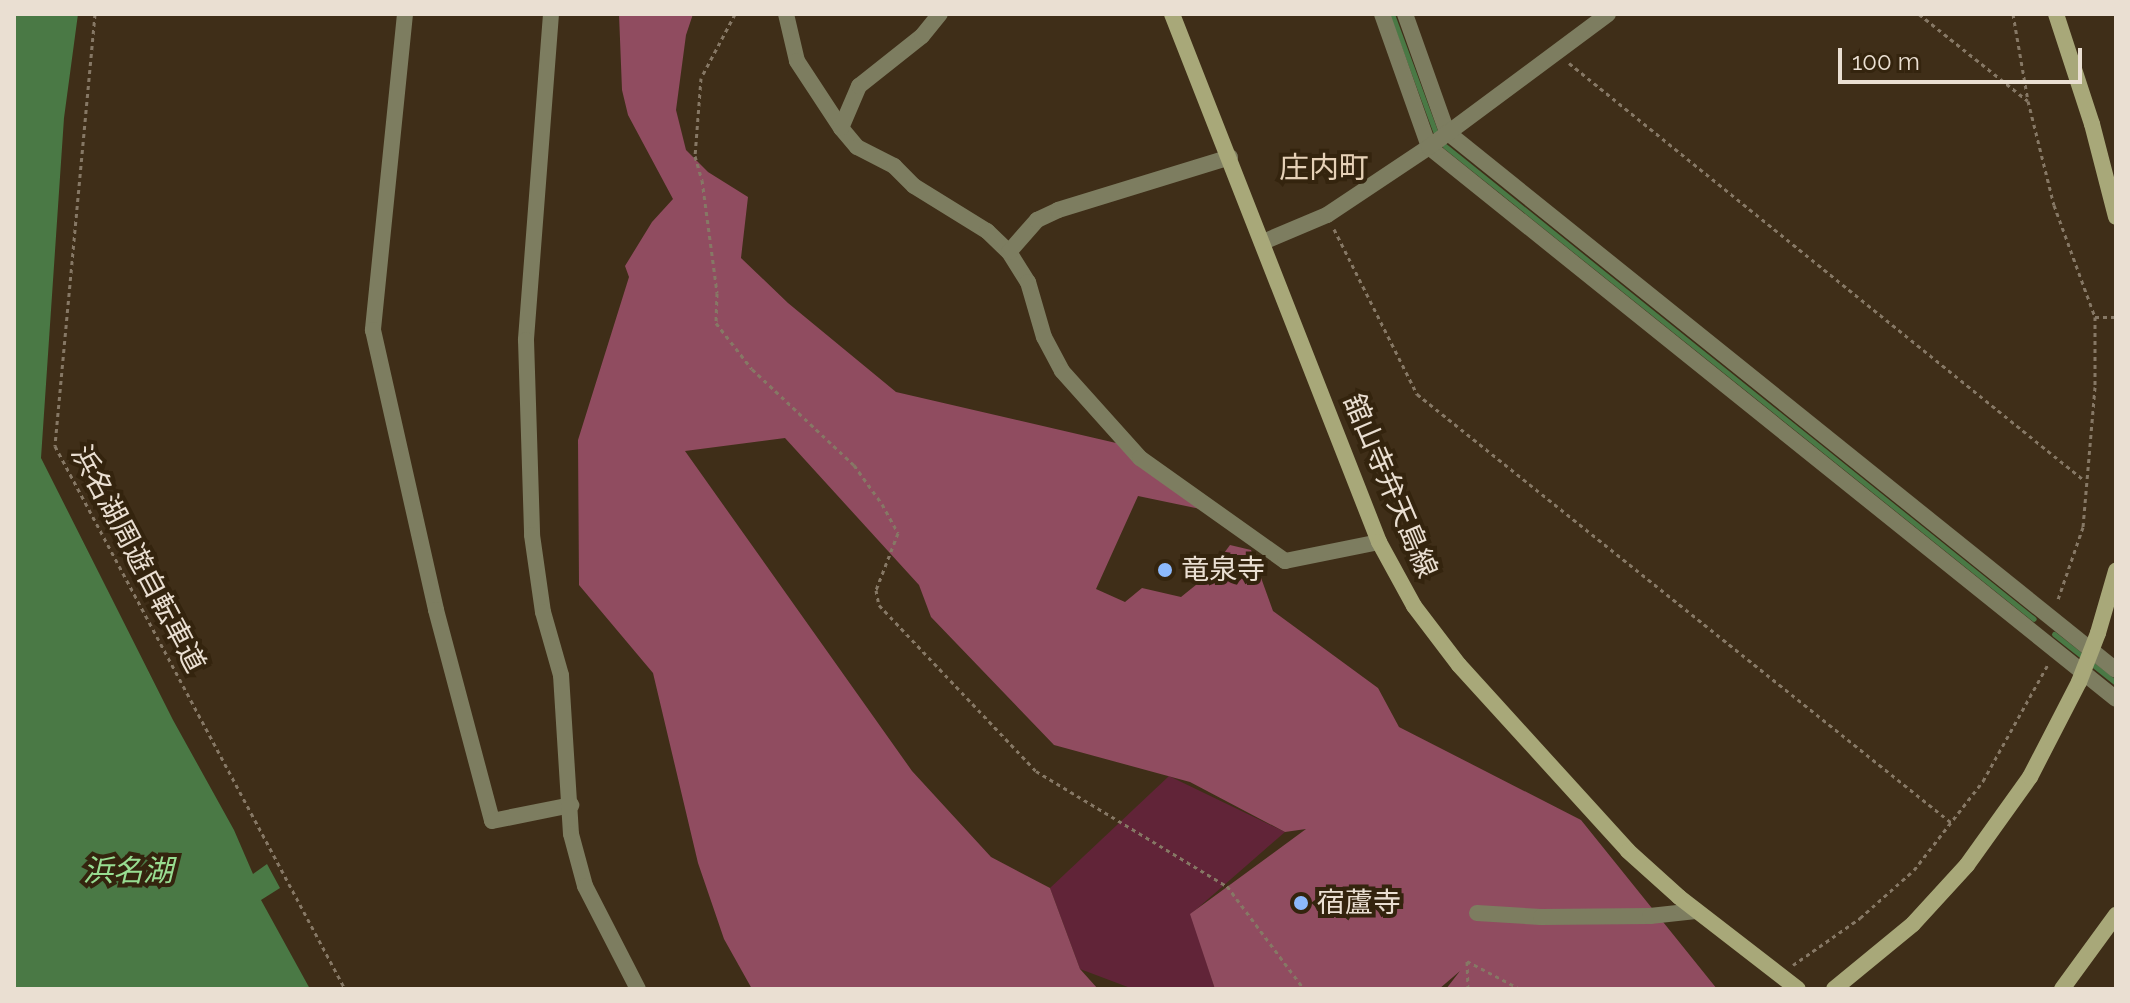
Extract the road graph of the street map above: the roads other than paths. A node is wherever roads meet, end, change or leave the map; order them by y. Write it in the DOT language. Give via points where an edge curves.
graph roads {
  1 [pos="405,14"];
  2 [pos="551,14"];
  3 [pos="786,14"];
  4 [pos="940,14"];
  5 [pos="1172,14"];
  6 [pos="1382,14"];
  7 [pos="1405,14"];
  8 [pos="1608,14"];
  9 [pos="2056,14"];
  10 [pos="841,128"];
  11 [pos="1447,132"];
  12 [pos="1429,147"];
  13 [pos="1230,157"];
  14 [pos="2116,217"];
  15 [pos="1263,242"];
  16 [pos="1009,252"];
  17 [pos="1379,542"];
  18 [pos="2116,571"];
  19 [pos="2116,670"];
  20 [pos="2116,699"];
  21 [pos="571,805"];
  22 [pos="1696,911"];
  23 [pos="1477,913"];
  24 [pos="2116,915"];
  25 [pos="638,989"];
  26 [pos="1798,989"];
  27 [pos="1834,989"];
  28 [pos="2062,989"];
  1 -- 21 [label="street" via="373,330 436,610 492,821"];
  2 -- 21 [label="street" via="526,340 527,430 532,535 543,612 561,675"];
  3 -- 10 [label="street" via="797,61"];
  4 -- 10 [label="street" via="922,36 859,86"];
  5 -- 13 [label="main road, 舘山寺弁天島線"];
  6 -- 12 [label="street"];
  7 -- 11 [label="street"];
  8 -- 11 [label="street"];
  9 -- 14 [label="main road"];
  10 -- 16 [label="street" via="857,147 894,166 914,186 987,231"];
  11 -- 12 [label="street"];
  11 -- 19 [label="street"];
  12 -- 15 [label="street" via="1327,215"];
  12 -- 20 [label="street"];
  13 -- 15 [label="main road, 舘山寺弁天島線"];
  13 -- 16 [label="street" via="1058,210 1037,220"];
  15 -- 17 [label="main road, 舘山寺弁天島線"];
  16 -- 17 [label="street" via="1028,282 1044,337 1062,371 1166,480 1285,561"];
  17 -- 22 [label="main road, 舘山寺弁天島線" via="1401,586 1443,646 1628,851"];
  18 -- 27 [label="main road, bridge" via="2079,682 2043,754 1984,844 1913,924"];
  21 -- 25 [label="street" via="571,834 585,886"];
  22 -- 23 [label="street" via="1541,917"];
  22 -- 26 [label="main road, 舘山寺弁天島線"];
  24 -- 28 [label="main road"];
}
